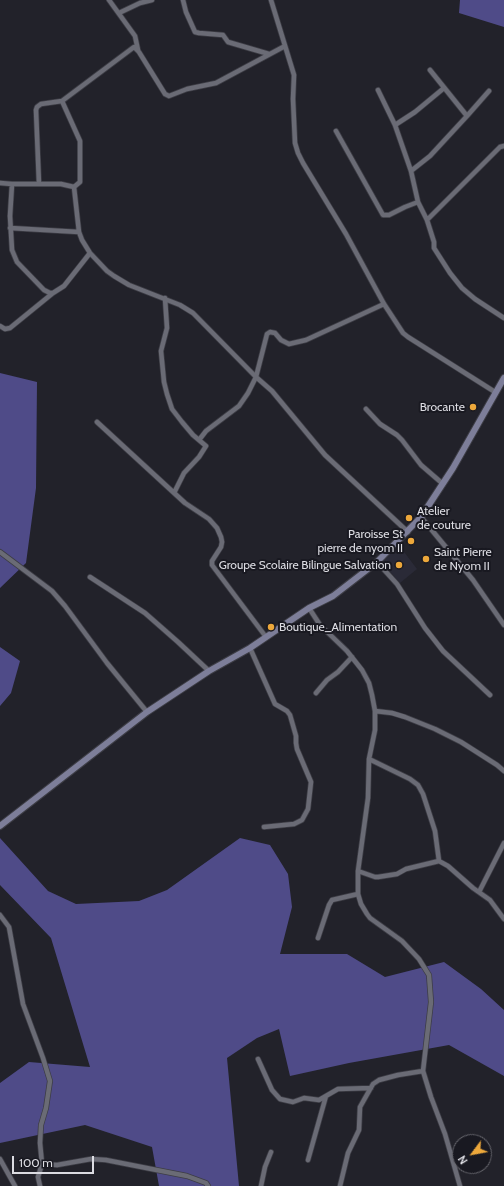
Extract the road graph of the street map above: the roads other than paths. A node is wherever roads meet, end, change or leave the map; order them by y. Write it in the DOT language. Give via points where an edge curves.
graph roads {
  1 [pos="109,0"];
  2 [pos="152,0"];
  3 [pos="183,0"];
  4 [pos="271,0"];
  5 [pos="118,13"];
  6 [pos="285,46"];
  7 [pos="139,52"];
  8 [pos="269,54"];
  9 [pos="430,70"];
  10 [pos="444,88"];
  11 [pos="378,90"];
  12 [pos="489,91"];
  13 [pos="62,101"];
  14 [pos="467,116"];
  15 [pos="395,125"];
  16 [pos="336,131"];
  17 [pos="504,146"];
  18 [pos="411,171"];
  19 [pos="0,183"];
  20 [pos="12,184"];
  21 [pos="39,184"];
  22 [pos="74,187"];
  23 [pos="418,202"];
  24 [pos="427,220"];
  25 [pos="10,228"];
  26 [pos="79,232"];
  27 [pos="90,253"];
  28 [pos="53,293"];
  29 [pos="165,298"];
  30 [pos="384,304"];
  31 [pos="504,318"];
  32 [pos="0,326"];
  33 [pos="256,377"];
  34 [pos="504,378"];
  35 [pos="495,392"];
  36 [pos="366,409"];
  37 [pos="97,422"];
  38 [pos="199,440"];
  39 [pos="443,484"];
  40 [pos="174,493"];
  41 [pos="421,517"];
  42 [pos="408,532"];
  43 [pos="0,552"];
  44 [pos="377,562"];
  45 [pos="90,577"];
  46 [pos="309,608"];
  47 [pos="504,625"];
  48 [pos="266,637"];
  49 [pos="250,648"];
  50 [pos="352,656"];
  51 [pos="209,671"];
  52 [pos="316,693"];
  53 [pos="490,695"];
  54 [pos="375,711"];
  55 [pos="147,712"];
  56 [pos="369,759"];
  57 [pos="504,771"];
  58 [pos="0,826"];
  59 [pos="264,827"];
  60 [pos="504,843"];
  61 [pos="438,861"];
  62 [pos="358,871"];
  63 [pos="479,892"];
  64 [pos="358,894"];
  65 [pos="0,915"];
  66 [pos="504,919"];
  67 [pos="318,938"];
  68 [pos="258,1059"];
  69 [pos="423,1071"];
  70 [pos="371,1088"];
  71 [pos="326,1096"];
  72 [pos="271,1152"];
  73 [pos="0,1159"];
  74 [pos="308,1160"];
  75 [pos="42,1164"];
  76 [pos="15,1186"];
  77 [pos="40,1186"];
  78 [pos="208,1186"];
  79 [pos="261,1186"];
  80 [pos="340,1186"];
  81 [pos="460,1186"];
  1 -- 5 [label="street"];
  2 -- 5 [label="street"];
  3 -- 8 [label="street" via="195,32 223,35 228,42"];
  4 -- 6 [label="street"];
  5 -- 7 [label="street" via="135,36"];
  6 -- 8 [label="street"];
  6 -- 30 [label="street" via="294,74 295,143 298,153"];
  7 -- 8 [label="street" via="165,94 169,96 186,89 216,83"];
  7 -- 13 [label="street" via="134,46"];
  9 -- 10 [label="street"];
  10 -- 14 [label="street"];
  10 -- 15 [label="street"];
  11 -- 15 [label="street"];
  12 -- 14 [label="street"];
  13 -- 21 [label="street" via="36,107"];
  13 -- 22 [label="street" via="80,141 81,179"];
  14 -- 18 [label="street" via="430,156"];
  15 -- 18 [label="street"];
  16 -- 23 [label="street" via="383,215 389,216"];
  17 -- 24 [label="street" via="500,147"];
  18 -- 23 [label="street"];
  19 -- 20 [label="street"];
  20 -- 21 [label="street"];
  20 -- 25 [label="street"];
  21 -- 22 [label="street"];
  22 -- 26 [label="street"];
  23 -- 24 [label="street"];
  24 -- 31 [label="street" via="434,248 450,273 462,288"];
  25 -- 26 [label="street"];
  25 -- 28 [label="street" via="12,250 17,262 44,290"];
  26 -- 27 [label="street"];
  27 -- 28 [label="street" via="64,286"];
  27 -- 29 [label="street" via="107,271 129,285"];
  28 -- 32 [label="street" via="10,328 4,329"];
  29 -- 33 [label="street" via="193,313"];
  29 -- 38 [label="street" via="167,328 161,351 164,382 172,409"];
  30 -- 33 [label="street" via="306,340 289,344 281,340 276,333 270,332 267,334"];
  30 -- 35 [label="street" via="408,337"];
  33 -- 38 [label="street" via="239,406 206,431"];
  33 -- 42 [label="street" via="272,391 325,455"];
  34 -- 35 [label="main road"];
  35 -- 39 [label="main road"];
  36 -- 39 [label="street" via="380,424 397,435 421,465"];
  37 -- 40 [label="street"];
  38 -- 40 [label="street" via="206,446 179,480"];
  39 -- 41 [label="main road"];
  40 -- 48 [label="street" via="217,528 222,542 212,565"];
  41 -- 42 [label="main road"];
  41 -- 47 [label="street" via="473,580"];
  42 -- 44 [label="main road"];
  43 -- 55 [label="street" via="52,591"];
  44 -- 46 [label="main road" via="333,596"];
  44 -- 53 [label="street" via="397,584 443,651"];
  45 -- 51 [label="street" via="145,613"];
  46 -- 48 [label="main road"];
  46 -- 50 [label="street" via="320,625"];
  48 -- 49 [label="main road"];
  49 -- 51 [label="main road"];
  49 -- 59 [label="street" via="275,704 290,715 297,749 311,782 308,809 302,820 294,824"];
  50 -- 52 [label="street"];
  50 -- 54 [label="street" via="369,683"];
  51 -- 55 [label="main road"];
  54 -- 56 [label="street" via="375,730"];
  54 -- 57 [label="street" via="392,713 435,729 461,742"];
  55 -- 58 [label="main road"];
  56 -- 61 [label="street" via="410,779 420,789 436,836"];
  56 -- 62 [label="street" via="368,798"];
  60 -- 63 [label="street"];
  61 -- 62 [label="street" via="378,877"];
  61 -- 63 [label="street" via="448,866"];
  62 -- 64 [label="street"];
  63 -- 66 [label="street" via="490,900"];
  64 -- 67 [label="street" via="332,900"];
  64 -- 69 [label="street" via="370,918 402,941 419,959 429,976 431,1002"];
  65 -- 75 [label="street" via="9,927 23,1004 50,1081 41,1125"];
  68 -- 71 [label="street" via="272,1090 280,1099 293,1102 304,1098 319,1100"];
  69 -- 70 [label="street" via="379,1080"];
  69 -- 81 [label="street"];
  70 -- 71 [label="street" via="338,1090"];
  70 -- 80 [label="street" via="360,1106 359,1130 348,1153"];
  71 -- 74 [label="street"];
  72 -- 79 [label="street"];
  73 -- 76 [label="street"];
  75 -- 77 [label="street" via="38,1177"];
  75 -- 78 [label="street" via="106,1160 187,1176"];
}
